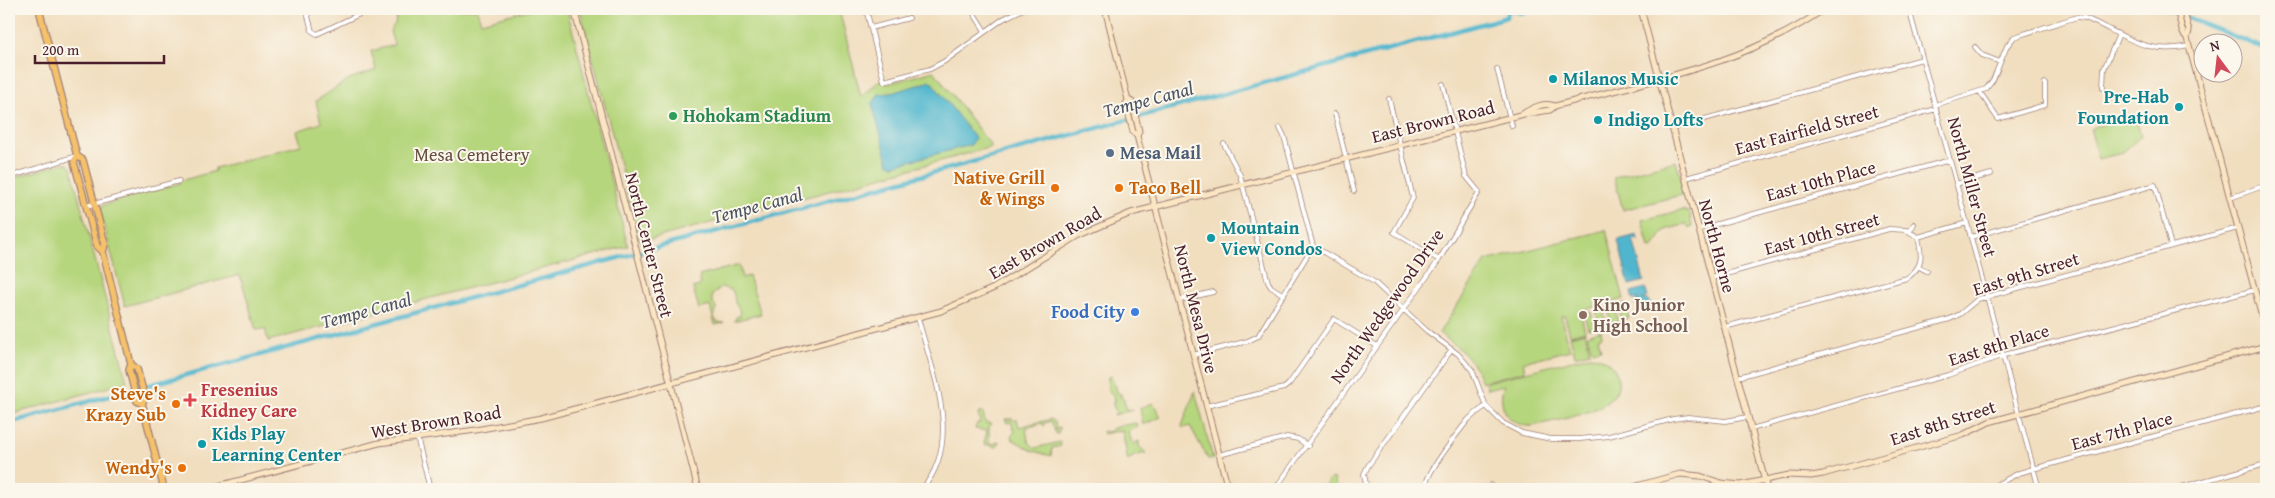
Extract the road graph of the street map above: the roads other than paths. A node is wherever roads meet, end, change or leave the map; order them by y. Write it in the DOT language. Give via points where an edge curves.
graph roads {
  1 [pos="39,9"];
  2 [pos="306,9"];
  3 [pos="574,9"];
  4 [pos="866,9"];
  5 [pos="971,9"];
  6 [pos="1024,9"];
  7 [pos="1105,9"];
  8 [pos="1641,9"];
  9 [pos="1824,9"];
  10 [pos="1909,9"];
  11 [pos="2176,9"];
  12 [pos="2183,9"];
  13 [pos="364,11"];
  14 [pos="909,18"];
  15 [pos="871,28"];
  16 [pos="985,31"];
  17 [pos="2119,34"];
  18 [pos="2187,38"];
  19 [pos="2189,46"];
  20 [pos="1975,47"];
  21 [pos="1922,59"];
  22 [pos="2000,62"];
  23 [pos="1497,69"];
  24 [pos="1659,78"];
  25 [pos="2045,83"];
  26 [pos="1443,84"];
  27 [pos="2103,88"];
  28 [pos="1980,92"];
  29 [pos="1389,99"];
  30 [pos="1935,107"];
  31 [pos="1335,114"];
  32 [pos="1510,117"];
  33 [pos="1512,126"];
  34 [pos="1280,128"];
  35 [pos="1672,128"];
  36 [pos="1455,131"];
  37 [pos="1224,144"];
  38 [pos="1401,145"];
  39 [pos="77,156"];
  40 [pos="1347,158"];
  41 [pos="1950,160"];
  42 [pos="1293,172"];
  43 [pos="1991,174"];
  44 [pos="9,176"];
  45 [pos="1686,178"];
  46 [pos="179,180"];
  47 [pos="1956,184"];
  48 [pos="1243,185"];
  49 [pos="2266,185"];
  50 [pos="1354,191"];
  51 [pos="2230,198"];
  52 [pos="94,203"];
  53 [pos="86,206"];
  54 [pos="1155,207"];
  55 [pos="1914,224"];
  56 [pos="1968,224"];
  57 [pos="2238,228"];
  58 [pos="1699,229"];
  59 [pos="1910,231"];
  60 [pos="1918,237"];
  61 [pos="1971,237"];
  62 [pos="1313,246"];
  63 [pos="2171,246"];
  64 [pos="103,252"];
  65 [pos="1439,260"];
  66 [pos="1919,267"];
  67 [pos="1927,271"];
  68 [pos="1712,278"];
  69 [pos="2255,290"];
  70 [pos="1213,292"];
  71 [pos="1284,295"];
  72 [pos="1988,297"];
  73 [pos="1180,300"];
  74 [pos="1404,311"];
  75 [pos="918,318"];
  76 [pos="1724,327"];
  77 [pos="2266,332"];
  78 [pos="1377,346"];
  79 [pos="2266,346"];
  80 [pos="1452,349"];
  81 [pos="1193,355"];
  82 [pos="2004,355"];
  83 [pos="132,364"];
  84 [pos="1738,377"];
  85 [pos="670,383"];
  86 [pos="142,403"];
  87 [pos="1206,406"];
  88 [pos="1486,406"];
  89 [pos="2266,406"];
  90 [pos="2020,414"];
  91 [pos="1748,417"];
  92 [pos="1751,429"];
  93 [pos="417,436"];
  94 [pos="1308,446"];
  95 [pos="1219,455"];
  96 [pos="2266,464"];
  97 [pos="2034,469"];
  98 [pos="1765,480"];
  99 [pos="164,489"];
  100 [pos="207,489"];
  101 [pos="430,489"];
  102 [pos="698,489"];
  103 [pos="922,489"];
  104 [pos="1228,489"];
  105 [pos="1276,489"];
  106 [pos="1366,489"];
  107 [pos="1425,489"];
  108 [pos="1626,489"];
  109 [pos="1767,489"];
  110 [pos="1988,489"];
  111 [pos="2039,489"];
  112 [pos="2174,489"];
  1 -- 39 [label="main road"];
  2 -- 13 [label="street" via="314,34"];
  3 -- 85 [label="main road, North Center Street"];
  4 -- 15 [label="street"];
  5 -- 16 [label="street"];
  6 -- 16 [label="street"];
  7 -- 54 [label="main road, North Mesa Drive" via="1128,100 1126,104 1132,114 1133,132 1137,136"];
  8 -- 24 [label="main road, North Horne"];
  9 -- 24 [label="main road, East Brown Road" via="1748,51"];
  10 -- 21 [label="street, North Miller Street"];
  11 -- 18 [label="main road"];
  12 -- 18 [label="main road"];
  14 -- 15 [label="street"];
  15 -- 16 [label="street" via="884,81 930,69"];
  17 -- 19 [label="street" via="2156,49"];
  17 -- 22 [label="street" via="2085,18 2077,18 2014,37"];
  17 -- 27 [label="street" via="2104,69"];
  18 -- 19 [label="main road"];
  19 -- 51 [label="main road"];
  20 -- 22 [label="street" via="1982,55"];
  21 -- 30 [label="street, North Miller Street"];
  21 -- 35 [label="street"];
  22 -- 28 [label="street" via="1993,80"];
  23 -- 32 [label="street"];
  24 -- 32 [label="main road, East Brown Road" via="1550,110"];
  24 -- 35 [label="main road, North Horne"];
  25 -- 28 [label="street" via="2045,105 1998,119"];
  26 -- 36 [label="street"];
  28 -- 30 [label="street, East Fairfield Street"];
  29 -- 38 [label="street"];
  30 -- 41 [label="street, North Miller Street"];
  30 -- 45 [label="street, East Fairfield Street"];
  31 -- 40 [label="street"];
  32 -- 33 [label="street"];
  32 -- 36 [label="main road, East Brown Road"];
  34 -- 42 [label="street"];
  35 -- 45 [label="main road, North Horne"];
  36 -- 38 [label="main road, East Brown Road"];
  36 -- 65 [label="street, North Wedgewood Drive" via="1466,176 1480,192"];
  37 -- 48 [label="street"];
  38 -- 40 [label="main road, East Brown Road"];
  38 -- 65 [label="street" via="1414,198 1394,232"];
  39 -- 44 [label="street"];
  39 -- 52 [label="main road" via="83,160"];
  39 -- 53 [label="main road" via="74,162"];
  40 -- 42 [label="main road, East Brown Road"];
  40 -- 50 [label="street"];
  41 -- 47 [label="street, North Miller Street"];
  41 -- 58 [label="street, East 10th Place"];
  42 -- 48 [label="main road, East Brown Road"];
  42 -- 62 [label="street"];
  43 -- 47 [label="street"];
  45 -- 58 [label="main road, North Horne"];
  46 -- 52 [label="street"];
  47 -- 56 [label="street, North Miller Street"];
  48 -- 54 [label="main road, East Brown Road"];
  48 -- 71 [label="street" via="1268,282"];
  49 -- 51 [label="street"];
  51 -- 57 [label="main road"];
  52 -- 53 [label="street"];
  52 -- 64 [label="main road" via="105,244"];
  53 -- 64 [label="main road" via="97,246"];
  54 -- 73 [label="main road, North Mesa Drive"];
  54 -- 75 [label="main road, East Brown Road" via="1098,226 984,294"];
  55 -- 59 [label="street"];
  56 -- 60 [label="street"];
  56 -- 61 [label="street, North Miller Street"];
  57 -- 63 [label="street, East 9th Street"];
  57 -- 69 [label="main road"];
  58 -- 68 [label="main road, North Horne"];
  59 -- 60 [label="street"];
  59 -- 68 [label="street, East 10th Street" via="1889,229"];
  60 -- 66 [label="street" via="1922,254"];
  61 -- 63 [label="street" via="2154,185"];
  61 -- 72 [label="street, North Miller Street"];
  62 -- 71 [label="street"];
  62 -- 74 [label="street" via="1374,282"];
  63 -- 72 [label="street, East 9th Street"];
  64 -- 83 [label="main road"];
  65 -- 74 [label="street, North Wedgewood Drive"];
  66 -- 67 [label="street"];
  66 -- 76 [label="street" via="1907,278 1896,282"];
  68 -- 76 [label="main road, North Horne"];
  69 -- 77 [label="main road"];
  69 -- 82 [label="street, East 8th Place"];
  70 -- 73 [label="street"];
  71 -- 81 [label="street" via="1258,336"];
  72 -- 82 [label="street, North Miller Street"];
  72 -- 84 [label="street, East 9th Street" via="1978,299 1950,318"];
  73 -- 81 [label="main road, North Mesa Drive"];
  74 -- 78 [label="street, North Wedgewood Drive"];
  74 -- 80 [label="street"];
  75 -- 85 [label="main road, East Brown Road"];
  75 -- 103 [label="street" via="942,409 943,440 932,476"];
  76 -- 84 [label="main road, North Horne"];
  78 -- 87 [label="street" via="1334,319 1284,388"];
  78 -- 94 [label="street, North Wedgewood Drive"];
  79 -- 90 [label="main road, East 8th Street"];
  80 -- 88 [label="street" via="1472,370"];
  80 -- 106 [label="street" via="1368,466 1364,474"];
  81 -- 87 [label="main road, North Mesa Drive"];
  82 -- 90 [label="street, North Miller Street"];
  82 -- 92 [label="street, East 8th Place" via="1948,375"];
  83 -- 86 [label="main road" via="141,382 145,398"];
  83 -- 86 [label="main road" via="129,370 137,401"];
  84 -- 91 [label="main road, North Horne"];
  85 -- 93 [label="main road, West Brown Road" via="503,426"];
  85 -- 102 [label="main road, North Center Street"];
  86 -- 99 [label="main road"];
  87 -- 95 [label="main road, North Mesa Drive"];
  88 -- 91 [label="street" via="1503,423 1522,433 1552,439 1608,436 1688,417 1725,421"];
  88 -- 107 [label="street" via="1469,419 1432,470"];
  89 -- 97 [label="street, East 7th Place"];
  90 -- 97 [label="street, North Miller Street"];
  90 -- 98 [label="main road, East 8th Street" via="1988,423 1963,435 1823,474 1789,475"];
  91 -- 92 [label="main road, North Horne"];
  92 -- 98 [label="main road, North Horne"];
  93 -- 100 [label="main road, West Brown Road" via="362,447"];
  93 -- 101 [label="street"];
  94 -- 95 [label="street" via="1287,437"];
  94 -- 105 [label="street, North Wedgewood Drive"];
  95 -- 104 [label="main road, North Mesa Drive"];
  96 -- 112 [label="street"];
  97 -- 110 [label="street, East 7th Place"];
  97 -- 111 [label="street, North Miller Street"];
  98 -- 108 [label="main road, East 8th Street" via="1731,485 1680,474"];
  98 -- 109 [label="main road, North Horne"];
}
